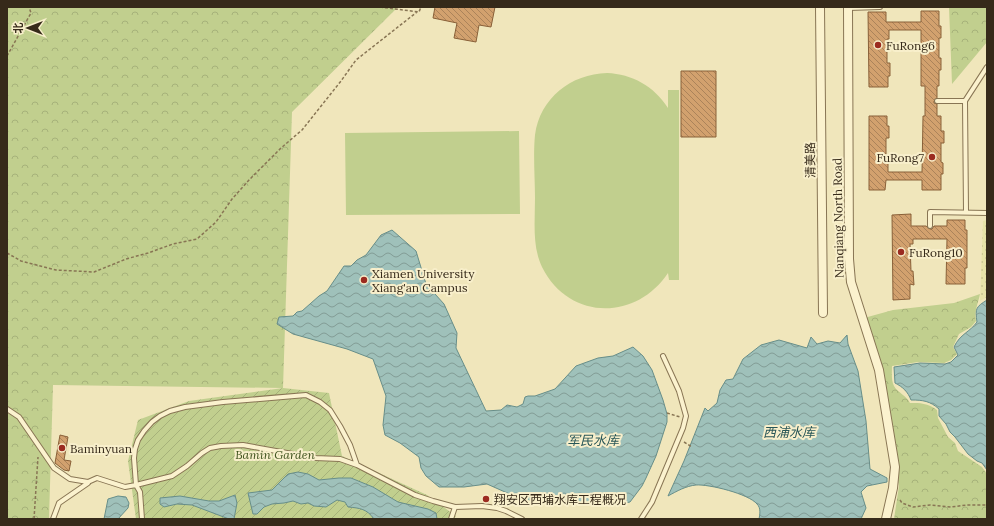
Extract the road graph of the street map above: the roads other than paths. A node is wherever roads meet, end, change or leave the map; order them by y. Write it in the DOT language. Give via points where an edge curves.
graph roads {
  1 [pos="820,7"];
  2 [pos="880,7"];
  3 [pos="848,8"];
  4 [pos="987,67"];
  5 [pos="965,101"];
  6 [pos="937,102"];
  7 [pos="966,212"];
  8 [pos="987,213"];
  9 [pos="930,226"];
  10 [pos="823,313"];
  11 [pos="663,356"];
  12 [pos="7,409"];
  13 [pos="356,465"];
  14 [pos="88,482"];
  15 [pos="136,485"];
  16 [pos="456,507"];
  17 [pos="53,519"];
  18 [pos="142,519"];
  19 [pos="451,519"];
  20 [pos="522,519"];
  21 [pos="641,519"];
  22 [pos="886,519"];
  1 -- 10 [label="street, 清美路"];
  2 -- 3 [label="lane"];
  3 -- 22 [label="street, Nanqiang North Road" via="849,259 852,282 879,370 895,467"];
  4 -- 5 [label="lane"];
  5 -- 6 [label="lane"];
  5 -- 7 [label="lane"];
  7 -- 8 [label="lane"];
  7 -- 9 [label="lane" via="930,212"];
  11 -- 21 [label="lane" via="679,391 686,419 652,502"];
  12 -- 14 [label="lane" via="19,417 54,468 70,479"];
  13 -- 15 [label="lane" via="340,459 294,455 259,447 221,446 210,448 172,476"];
  13 -- 15 [label="lane" via="350,444 330,410 306,395 223,402 170,411 152,422 135,449"];
  13 -- 16 [label="lane" via="415,495"];
  14 -- 15 [label="lane" via="97,478 125,487"];
  14 -- 17 [label="lane" via="59,504"];
  15 -- 18 [label="lane" via="140,492"];
  16 -- 19 [label="lane"];
  16 -- 20 [label="lane" via="497,508"];
}
